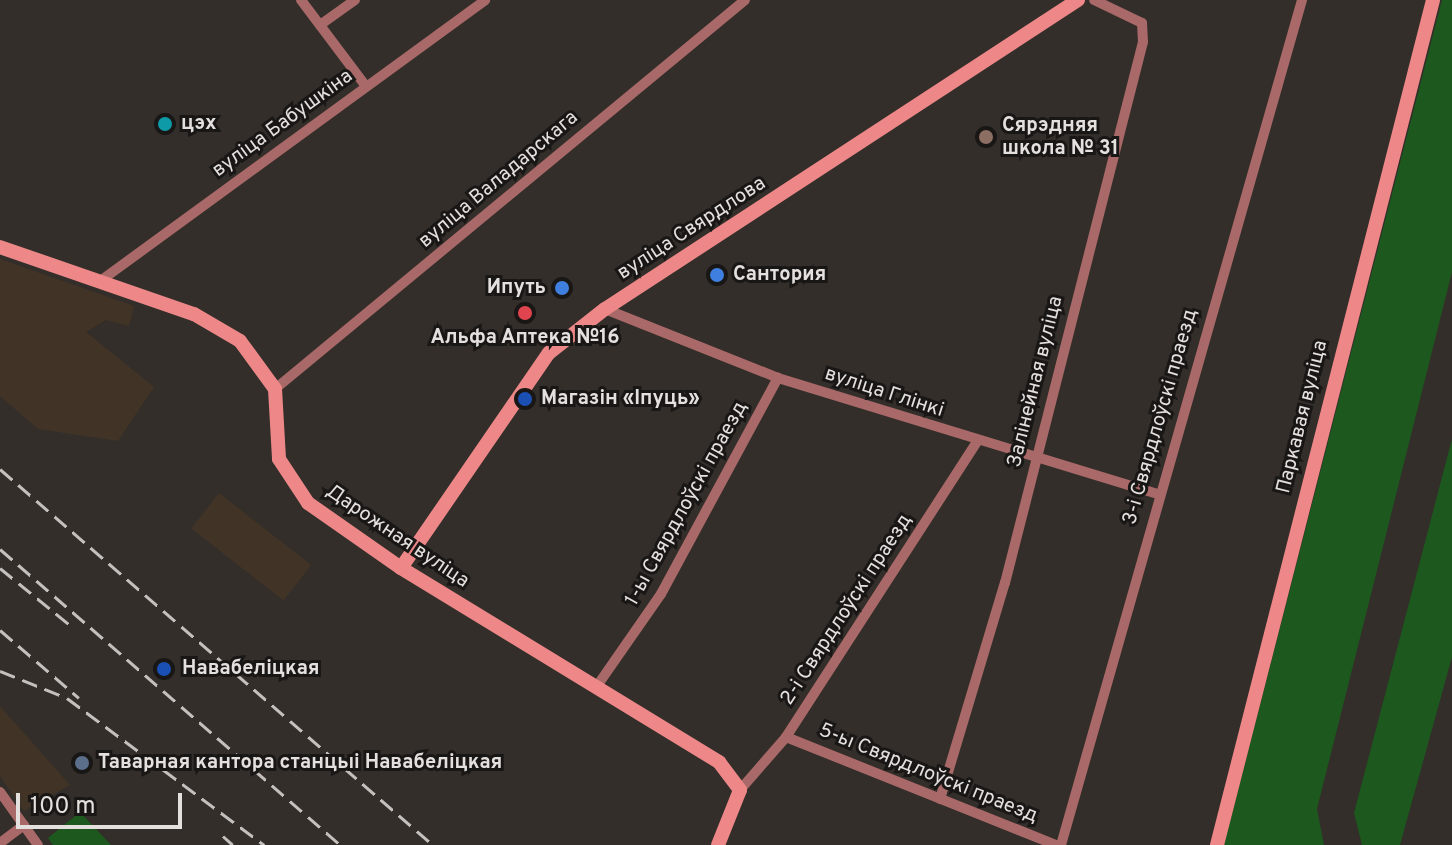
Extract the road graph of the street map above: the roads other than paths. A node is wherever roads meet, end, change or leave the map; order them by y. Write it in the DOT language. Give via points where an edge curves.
graph roads {
  1 [pos="301,0"];
  2 [pos="355,0"];
  3 [pos="485,0"];
  4 [pos="745,0"];
  5 [pos="1078,0"];
  6 [pos="1094,0"];
  7 [pos="1302,0"];
  8 [pos="1433,0"];
  9 [pos="320,25"];
  10 [pos="365,85"];
  11 [pos="0,247"];
  12 [pos="103,279"];
  13 [pos="605,309"];
  14 [pos="778,378"];
  15 [pos="275,389"];
  16 [pos="977,442"];
  17 [pos="1034,461"];
  18 [pos="1158,494"];
  19 [pos="401,568"];
  20 [pos="597,686"];
  21 [pos="786,737"];
  22 [pos="740,790"];
  23 [pos="0,792"];
  24 [pos="940,799"];
  25 [pos="24,825"];
  26 [pos="0,843"];
  27 [pos="38,845"];
  28 [pos="718,845"];
  29 [pos="1059,845"];
  30 [pos="1217,845"];
  1 -- 9 [label="street"];
  2 -- 9 [label="street"];
  3 -- 10 [label="street, вуліца Бабушкіна"];
  4 -- 15 [label="street, вуліца Валадарскага"];
  5 -- 13 [label="street, вуліца Свярдлова"];
  6 -- 17 [label="street, Залінейная вуліца" via="1142,23 1143,42"];
  7 -- 18 [label="street, 3-і Свярдлоўскі праезд"];
  8 -- 30 [label="street, Паркавая вуліца"];
  9 -- 10 [label="street"];
  10 -- 12 [label="street, вуліца Бабушкіна"];
  11 -- 12 [label="street"];
  12 -- 15 [label="street" via="212,322 240,341"];
  13 -- 14 [label="street, вуліца Глінкі"];
  13 -- 19 [label="street, вуліца Свярдлова" via="549,353"];
  14 -- 16 [label="street, вуліца Глінкі"];
  14 -- 20 [label="street, 1-ы Свярдлоўскі праезд" via="661,594"];
  15 -- 19 [label="street, Дарожная вуліца" via="279,459 286,477 308,503"];
  16 -- 17 [label="street, вуліца Глінкі"];
  16 -- 21 [label="street, 2-і Свярдлоўскі праезд"];
  17 -- 18 [label="street, вуліца Глінкі"];
  17 -- 24 [label="street, Залінейная вуліца"];
  18 -- 29 [label="street, 3-і Свярдлоўскі праезд"];
  19 -- 20 [label="street, Дарожная вуліца"];
  20 -- 22 [label="street, Дарожная вуліца" via="719,762"];
  21 -- 22 [label="street, 2-і Свярдлоўскі праезд"];
  21 -- 24 [label="street, 5-ы Свярдлоўскі праезд"];
  22 -- 28 [label="street"];
  23 -- 25 [label="street"];
  24 -- 29 [label="street, 5-ы Свярдлоўскі праезд"];
  25 -- 26 [label="street"];
  25 -- 27 [label="street"];
}
